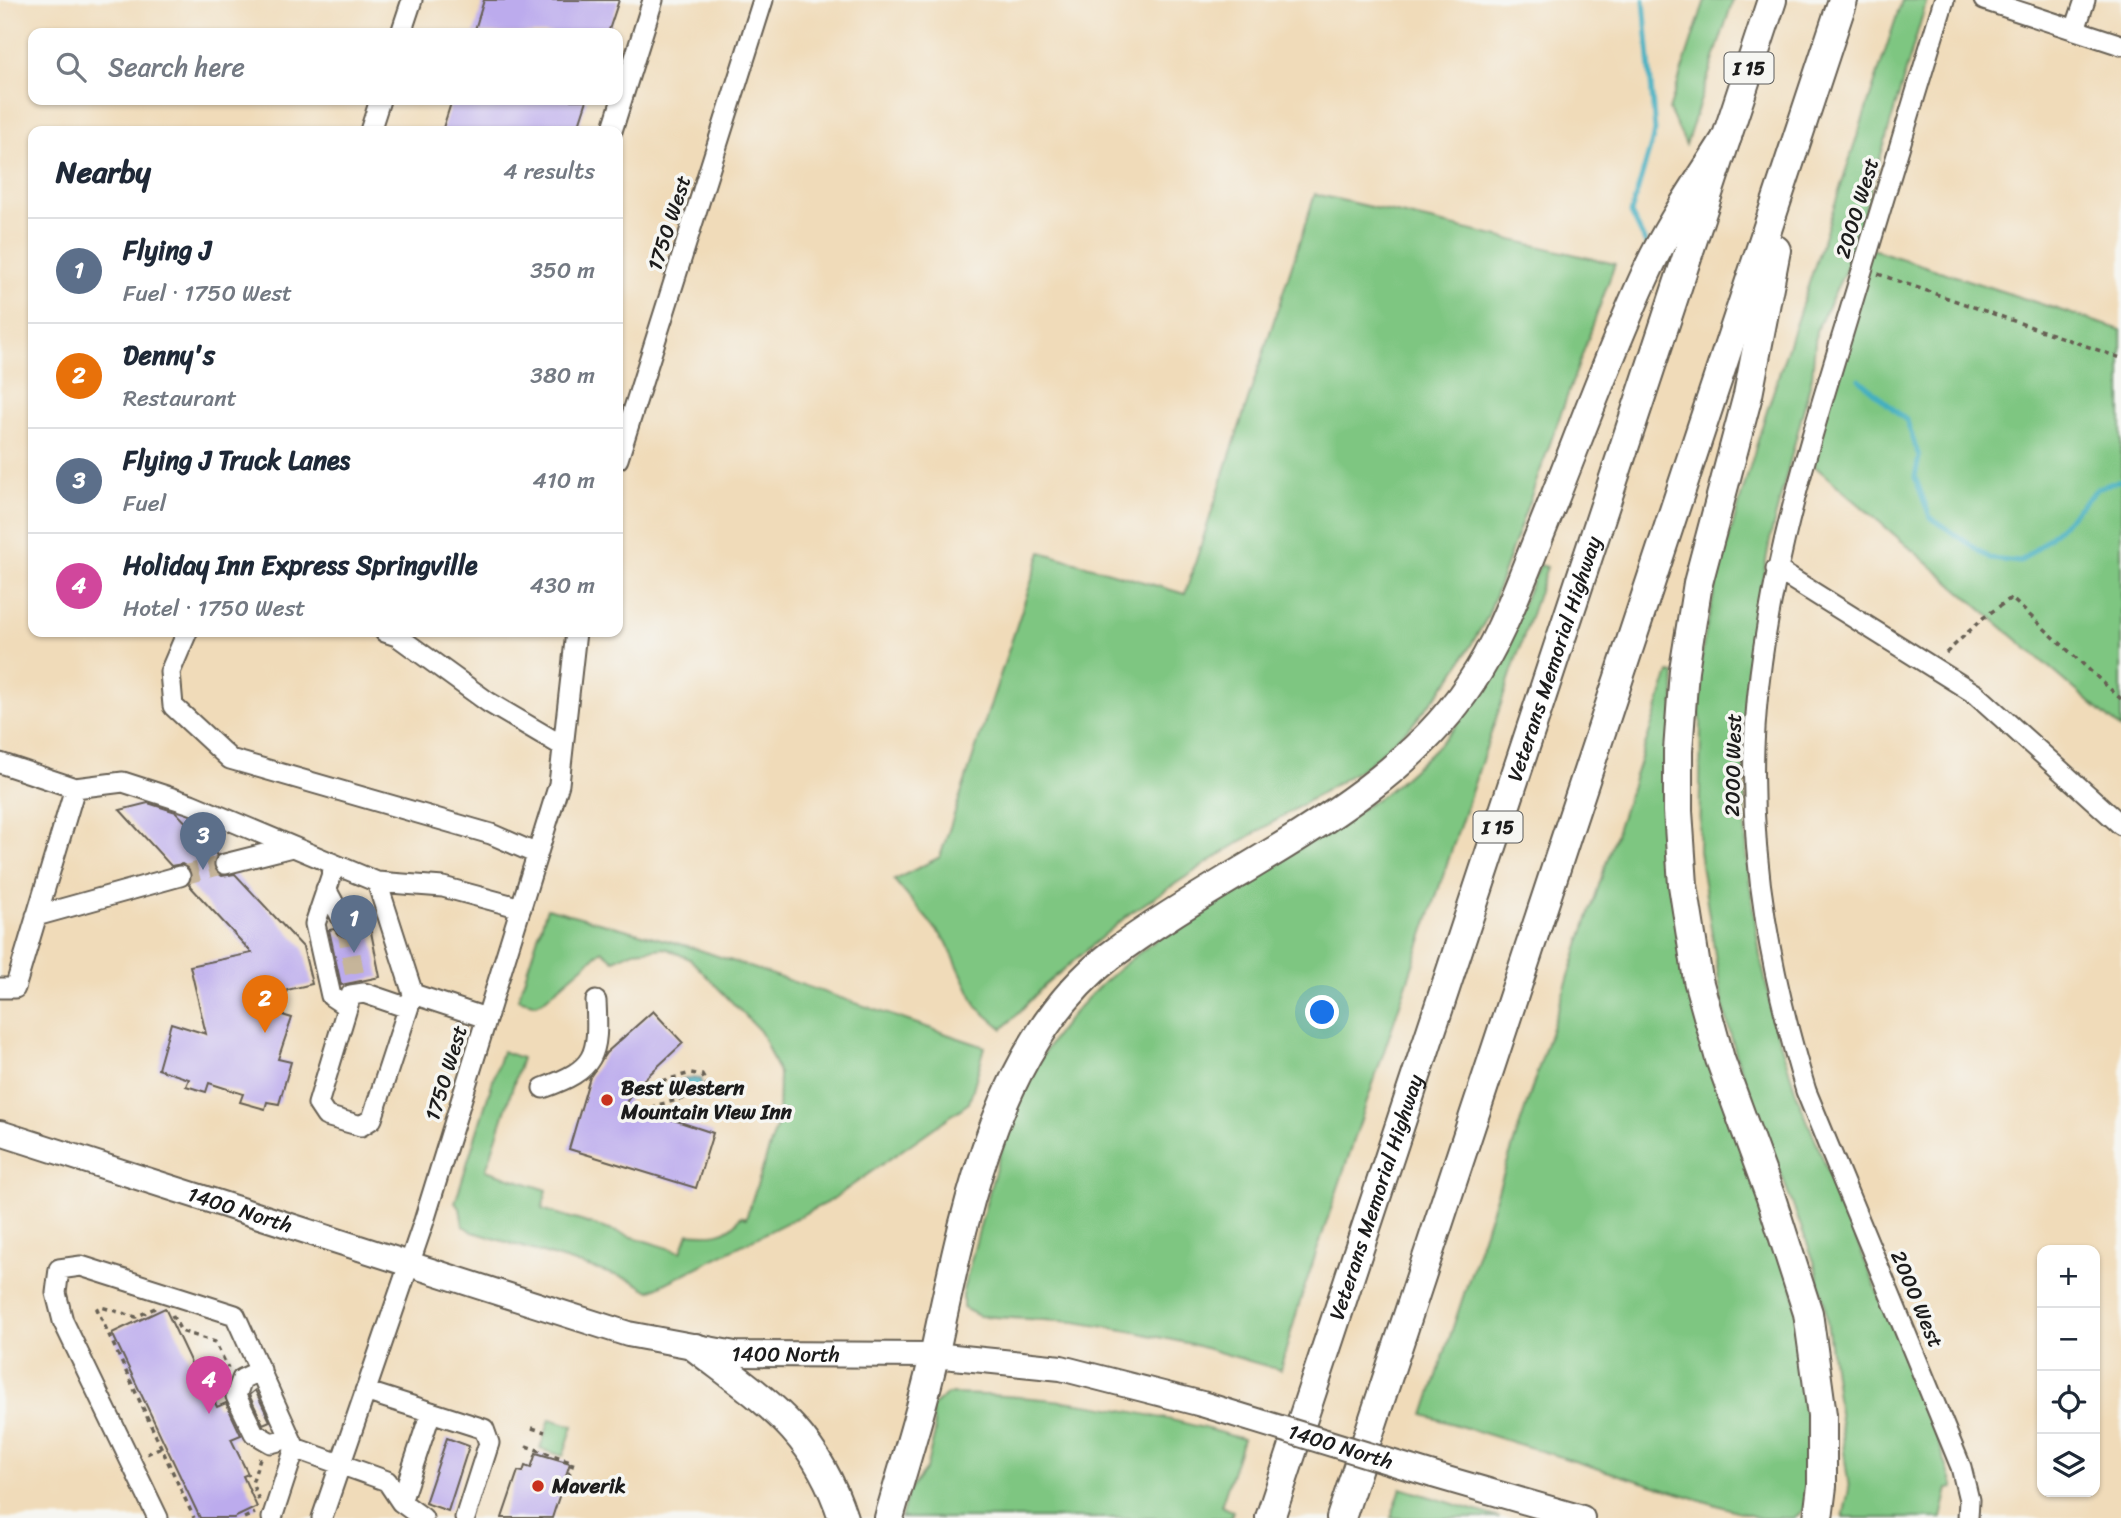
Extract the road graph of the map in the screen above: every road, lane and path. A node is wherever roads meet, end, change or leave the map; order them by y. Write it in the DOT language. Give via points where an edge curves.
graph roads {
  1 [pos="412,0"];
  2 [pos="653,0"];
  3 [pos="763,0"];
  4 [pos="1772,0"];
  5 [pos="1843,0"];
  6 [pos="1944,0"];
  7 [pos="1984,0"];
  8 [pos="2085,0"];
  9 [pos="403,28"];
  10 [pos="2075,30"];
  11 [pos="2121,45"];
  12 [pos="623,96"];
  13 [pos="378,105"];
  14 [pos="620,105"];
  15 [pos="371,126"];
  16 [pos="614,126"];
  17 [pos="1798,136"];
  18 [pos="1727,137"];
  19 [pos="1863,269"];
  20 [pos="2121,358"];
  21 [pos="625,410"];
  22 [pos="1776,569"];
  23 [pos="185,637"];
  24 [pos="398,637"];
  25 [pos="575,637"];
  26 [pos="1931,667"];
  27 [pos="2121,699"];
  28 [pos="561,745"];
  29 [pos="0,763"];
  30 [pos="75,788"];
  31 [pos="2121,825"];
  32 [pos="292,847"];
  33 [pos="537,854"];
  34 [pos="225,864"];
  35 [pos="335,865"];
  36 [pos="180,876"];
  37 [pos="377,883"];
  38 [pos="326,890"];
  39 [pos="520,908"];
  40 [pos="36,916"];
  41 [pos="346,926"];
  42 [pos="0,988"];
  43 [pos="353,994"];
  44 [pos="410,1001"];
  45 [pos="596,1001"];
  46 [pos="486,1018"];
  47 [pos="643,1086"];
  48 [pos="543,1088"];
  49 [pos="654,1106"];
  50 [pos="0,1133"];
  51 [pos="409,1266"];
  52 [pos="159,1307"];
  53 [pos="170,1310"];
  54 [pos="696,1348"];
  55 [pos="934,1356"];
  56 [pos="261,1370"];
  57 [pos="231,1373"];
  58 [pos="365,1391"];
  59 [pos="431,1412"];
  60 [pos="532,1428"];
  61 [pos="545,1432"];
  62 [pos="293,1443"];
  63 [pos="526,1447"];
  64 [pos="262,1451"];
  65 [pos="341,1462"];
  66 [pos="567,1481"];
  67 [pos="401,1502"];
  68 [pos="267,1513"];
  69 [pos="158,1518"];
  70 [pos="194,1518"];
  71 [pos="322,1518"];
  72 [pos="423,1518"];
  73 [pos="465,1518"];
  74 [pos="843,1518"];
  75 [pos="889,1518"];
  76 [pos="1270,1518"];
  77 [pos="1341,1518"];
  78 [pos="1582,1518"];
  79 [pos="1818,1518"];
  80 [pos="1968,1518"];
  1 -- 9 [label="street"];
  2 -- 12 [label="street"];
  3 -- 21 [label="street, 1750 West"];
  4 -- 18 [label="highway, Veterans Memorial Highway / I 15"];
  5 -- 17 [label="highway"];
  6 -- 19 [label="street, 2000 West"];
  7 -- 10 [label="street"];
  8 -- 10 [label="street"];
  10 -- 11 [label="street"];
  13 -- 15 [label="street"];
  14 -- 16 [label="street"];
  17 -- 77 [label="highway"];
  17 -- 79 [label="highway" via="1748,395 1698,583 1684,670 1678,811 1683,886 1698,980 1720,1059 1808,1313 1822,1415"];
  18 -- 55 [label="highway" via="1650,263 1504,622 1470,685 1424,740 1379,781 1107,958 1059,1006 1007,1093 976,1178 940,1315"];
  18 -- 76 [label="highway, Veterans Memorial Highway / I 15"];
  19 -- 20 [label="path"];
  19 -- 22 [label="street, 2000 West"];
  22 -- 26 [label="street"];
  22 -- 80 [label="street, 2000 West" via="1764,636 1754,750 1757,859 1773,973 1806,1091 1961,1467 1967,1484"];
  23 -- 33 [label="street" via="170,672 173,706 230,759 491,834"];
  24 -- 28 [label="street" via="488,702"];
  25 -- 28 [label="street, 1750 West"];
  26 -- 27 [label="path" via="2011,598"];
  26 -- 31 [label="street" via="1977,695"];
  28 -- 33 [label="street, 1750 West" via="559,783"];
  29 -- 30 [label="street"];
  30 -- 32 [label="street" via="123,782 191,804"];
  30 -- 40 [label="street"];
  32 -- 34 [label="street"];
  32 -- 35 [label="street"];
  33 -- 39 [label="street, 1750 West"];
  35 -- 37 [label="street"];
  35 -- 38 [label="street"];
  36 -- 40 [label="street"];
  37 -- 39 [label="street" via="443,887"];
  37 -- 44 [label="street"];
  38 -- 41 [label="street"];
  38 -- 43 [label="street" via="315,924 331,996"];
  39 -- 46 [label="street, 1750 West"];
  40 -- 42 [label="street" via="15,988"];
  43 -- 44 [label="street"];
  43 -- 44 [label="street" via="318,1104 326,1116 361,1126 372,1119"];
  44 -- 46 [label="street"];
  45 -- 48 [label="street" via="599,1043 578,1076"];
  46 -- 51 [label="street, 1750 West"];
  47 -- 49 [label="path" via="691,1073 702,1075 707,1083 700,1094"];
  50 -- 51 [label="main road, 1400 North"];
  51 -- 54 [label="main road, 1400 North" via="628,1335"];
  51 -- 58 [label="street, 1750 West"];
  52 -- 70 [label="path" via="136,1317 101,1307 97,1310"];
  53 -- 57 [label="path" via="181,1331 215,1342"];
  54 -- 55 [label="main road, 1400 North" via="774,1356"];
  54 -- 74 [label="highway" via="772,1406 798,1432 832,1482"];
  55 -- 75 [label="highway"];
  55 -- 78 [label="main road, 1400 North, bridge" via="1060,1368 1202,1404"];
  56 -- 62 [label="street"];
  56 -- 62 [label="street" via="242,1379 236,1396 254,1433 271,1443"];
  56 -- 69 [label="street" via="235,1315 81,1266 59,1269 56,1293 63,1321"];
  58 -- 59 [label="street"];
  58 -- 65 [label="street, 1750 West"];
  59 -- 67 [label="street"];
  59 -- 73 [label="street" via="484,1429 489,1443"];
  60 -- 61 [label="path"];
  62 -- 65 [label="street"];
  62 -- 68 [label="street"];
  63 -- 66 [label="path" via="573,1461"];
  64 -- 68 [label="path" via="252,1483"];
  65 -- 67 [label="street" via="387,1481"];
  65 -- 71 [label="street, 1750 West"];
  67 -- 72 [label="street"];
}
